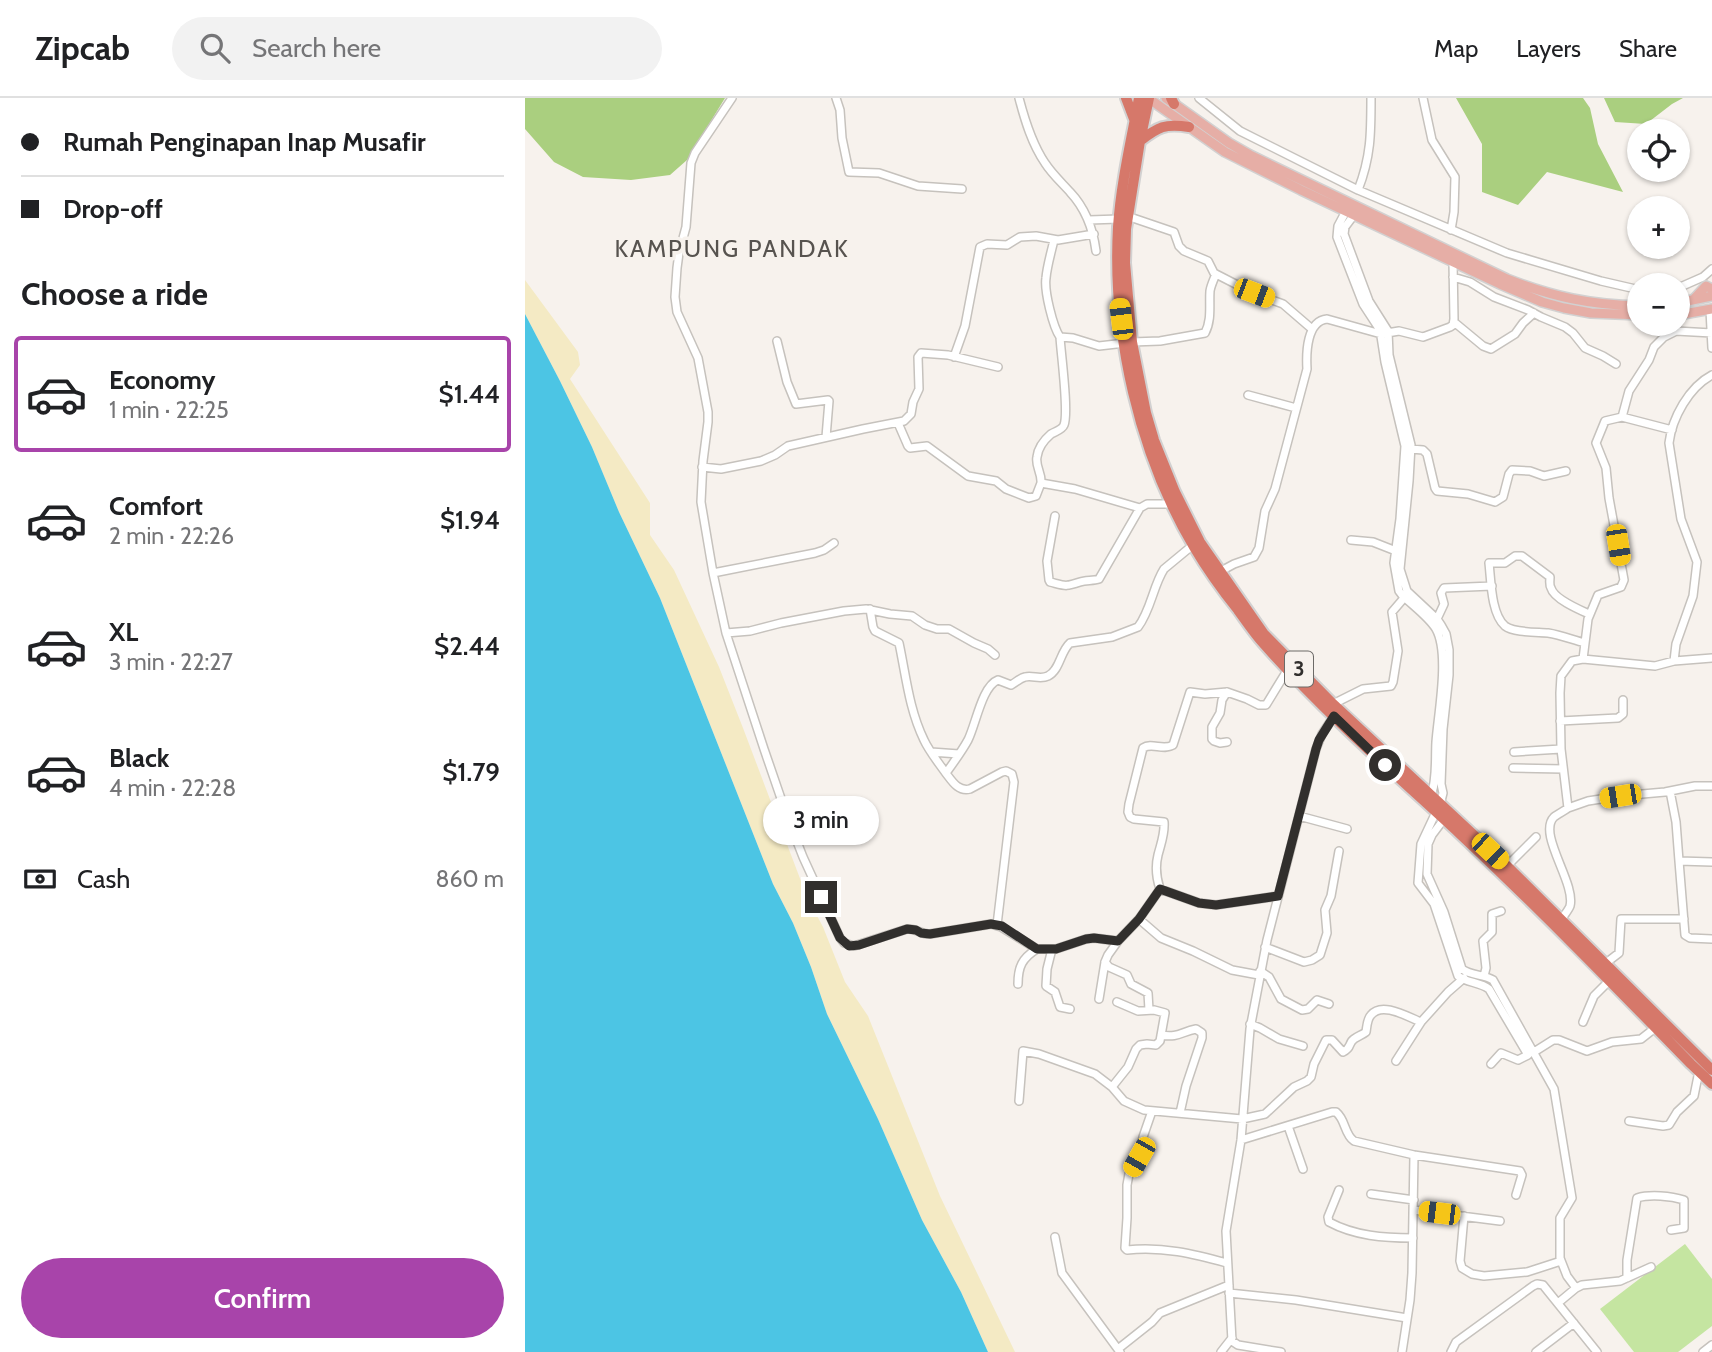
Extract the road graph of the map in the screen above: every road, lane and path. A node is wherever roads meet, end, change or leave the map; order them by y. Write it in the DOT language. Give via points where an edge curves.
graph roads {
  1 [pos="732,98"];
  2 [pos="836,98"];
  3 [pos="1019,98"];
  4 [pos="1126,98"];
  5 [pos="1139,98"];
  6 [pos="1149,98"];
  7 [pos="1199,98"];
  8 [pos="1371,98"];
  9 [pos="1423,98"];
  10 [pos="1170,100"];
  11 [pos="1135,122"];
  12 [pos="1189,127"];
  13 [pos="1140,141"];
  14 [pos="962,189"];
  15 [pos="1358,190"];
  16 [pos="1350,213"];
  17 [pos="1123,217"];
  18 [pos="1089,220"];
  19 [pos="1451,230"];
  20 [pos="1094,234"];
  21 [pos="1054,240"];
  22 [pos="1096,251"];
  23 [pos="1453,262"];
  24 [pos="1712,269"];
  25 [pos="1216,274"];
  26 [pos="1453,277"];
  27 [pos="1627,287"];
  28 [pos="1690,289"];
  29 [pos="1709,291"];
  30 [pos="1690,300"];
  31 [pos="1627,306"];
  32 [pos="1564,308"];
  33 [pos="1711,309"];
  34 [pos="1534,313"];
  35 [pos="1690,313"];
  36 [pos="1627,314"];
  37 [pos="1454,321"];
  38 [pos="1558,324"];
  39 [pos="1711,326"];
  40 [pos="1312,329"];
  41 [pos="1694,332"];
  42 [pos="1712,333"];
  43 [pos="1385,334"];
  44 [pos="1060,338"];
  45 [pos="777,341"];
  46 [pos="1128,343"];
  47 [pos="1712,348"];
  48 [pos="954,357"];
  49 [pos="1616,365"];
  50 [pos="998,367"];
  51 [pos="1712,375"];
  52 [pos="1248,395"];
  53 [pos="1284,406"];
  54 [pos="1296,408"];
  55 [pos="1622,417"];
  56 [pos="1293,418"];
  57 [pos="898,423"];
  58 [pos="1672,430"];
  59 [pos="826,437"];
  60 [pos="1411,449"];
  61 [pos="702,467"];
  62 [pos="1566,471"];
  63 [pos="1041,482"];
  64 [pos="1172,504"];
  65 [pos="1140,508"];
  66 [pos="1055,516"];
  67 [pos="1350,540"];
  68 [pos="834,543"];
  69 [pos="1193,545"];
  70 [pos="1396,551"];
  71 [pos="1221,572"];
  72 [pos="713,573"];
  73 [pos="1492,586"];
  74 [pos="1404,598"];
  75 [pos="870,609"];
  76 [pos="1589,614"];
  77 [pos="1437,619"];
  78 [pos="726,633"];
  79 [pos="1585,643"];
  80 [pos="995,655"];
  81 [pos="1712,658"];
  82 [pos="1584,659"];
  83 [pos="1674,662"];
  84 [pos="1288,669"];
  85 [pos="1227,692"];
  86 [pos="1623,700"];
  87 [pos="1333,710"];
  88 [pos="1560,721"];
  89 [pos="1227,742"];
  90 [pos="1561,749"];
  91 [pos="931,752"];
  92 [pos="1514,752"];
  93 [pos="959,754"];
  94 [pos="1513,768"];
  95 [pos="1563,769"];
  96 [pos="946,773"];
  97 [pos="1712,786"];
  98 [pos="1670,791"];
  99 [pos="1431,796"];
  100 [pos="1568,808"];
  101 [pos="1440,812"];
  102 [pos="1299,817"];
  103 [pos="1347,829"];
  104 [pos="1535,837"];
  105 [pos="1339,851"];
  106 [pos="1679,861"];
  107 [pos="1712,862"];
  108 [pos="1507,866"];
  109 [pos="1160,889"];
  110 [pos="1278,896"];
  111 [pos="1501,911"];
  112 [pos="1139,919"];
  113 [pos="1684,919"];
  114 [pos="1561,920"];
  115 [pos="997,925"];
  116 [pos="1712,939"];
  117 [pos="1118,941"];
  118 [pos="1265,947"];
  119 [pos="1037,949"];
  120 [pos="1052,949"];
  121 [pos="1105,962"];
  122 [pos="1599,962"];
  123 [pos="1465,976"];
  124 [pos="1484,976"];
  125 [pos="1259,977"];
  126 [pos="1609,981"];
  127 [pos="1018,984"];
  128 [pos="1100,999"];
  129 [pos="1117,1002"];
  130 [pos="1329,1004"];
  131 [pos="1070,1009"];
  132 [pos="1149,1010"];
  133 [pos="1583,1022"];
  134 [pos="1421,1023"];
  135 [pos="1250,1024"];
  136 [pos="1655,1028"];
  137 [pos="1161,1035"];
  138 [pos="1303,1046"];
  139 [pos="1534,1052"];
  140 [pos="1396,1060"];
  141 [pos="1491,1063"];
  142 [pos="1712,1070"];
  143 [pos="1699,1072"];
  144 [pos="1712,1084"];
  145 [pos="1112,1087"];
  146 [pos="1019,1101"];
  147 [pos="1152,1111"];
  148 [pos="1180,1114"];
  149 [pos="1242,1119"];
  150 [pos="1629,1121"];
  151 [pos="1288,1126"];
  152 [pos="1241,1140"];
  153 [pos="1415,1155"];
  154 [pos="1303,1169"];
  155 [pos="1339,1190"];
  156 [pos="1371,1194"];
  157 [pos="1516,1195"];
  158 [pos="1414,1200"];
  159 [pos="1414,1210"];
  160 [pos="1464,1216"];
  161 [pos="1500,1221"];
  162 [pos="1671,1230"];
  163 [pos="1055,1237"];
  164 [pos="1413,1238"];
  165 [pos="1561,1261"];
  166 [pos="1227,1263"];
  167 [pos="1651,1267"];
  168 [pos="1627,1278"];
  169 [pos="1229,1289"];
  170 [pos="1572,1291"];
  171 [pos="1559,1302"];
  172 [pos="1407,1318"];
  173 [pos="1574,1323"];
  174 [pos="1231,1338"];
  175 [pos="1712,1345"];
  176 [pos="1119,1351"];
  177 [pos="1221,1352"];
  178 [pos="1281,1352"];
  179 [pos="1402,1352"];
  180 [pos="1451,1352"];
  181 [pos="1536,1352"];
  182 [pos="1597,1352"];
  183 [pos="1703,1352"];
  1 -- 61 [label="street" via="692,160 677,268 677,312 698,358 708,412"];
  2 -- 14 [label="street" via="849,172 879,173 918,186"];
  3 -- 18 [label="street" via="1031,138 1045,163"];
  4 -- 11 [label="highway"];
  5 -- 11 [label="highway, 3"];
  6 -- 12 [label="main road"];
  6 -- 13 [label="highway, 3"];
  7 -- 15 [label="street" via="1240,131"];
  8 -- 15 [label="street" via="1371,145"];
  9 -- 19 [label="street" via="1432,140 1455,177"];
  10 -- 31 [label="main road" via="1274,168 1507,279 1579,301"];
  11 -- 17 [label="highway, 3" via="1125,170"];
  12 -- 13 [label="highway" via="1163,126"];
  12 -- 16 [label="main road" via="1225,152"];
  13 -- 17 [label="highway, 3"];
  15 -- 19 [label="street"];
  16 -- 23 [label="main road"];
  16 -- 43 [label="street" via="1344,234 1369,301 1386,327"];
  17 -- 18 [label="street"];
  17 -- 25 [label="street" via="1174,232 1179,246 1207,261"];
  17 -- 46 [label="highway, 3"];
  18 -- 20 [label="street"];
  19 -- 27 [label="street" via="1507,253"];
  20 -- 21 [label="street"];
  20 -- 22 [label="street"];
  21 -- 44 [label="street" via="1046,285"];
  21 -- 48 [label="street" via="1020,237 1007,245 980,247 965,326"];
  23 -- 26 [label="street"];
  23 -- 32 [label="main road"];
  24 -- 29 [label="street"];
  25 -- 40 [label="street" via="1283,304"];
  25 -- 46 [label="street" via="1206,331 1165,341"];
  26 -- 34 [label="street"];
  26 -- 37 [label="street"];
  28 -- 29 [label="street"];
  29 -- 30 [label="main road"];
  32 -- 36 [label="main road"];
  32 -- 38 [label="street"];
  33 -- 35 [label="main road"];
  33 -- 39 [label="street"];
  34 -- 37 [label="street" via="1515,334 1491,349"];
  34 -- 38 [label="street"];
  37 -- 43 [label="street" via="1428,336 1399,331"];
  38 -- 49 [label="street" via="1585,348"];
  39 -- 41 [label="street"];
  39 -- 42 [label="street"];
  40 -- 43 [label="street" via="1327,319"];
  40 -- 54 [label="street"];
  41 -- 42 [label="street"];
  41 -- 55 [label="street" via="1677,331 1657,343 1629,391"];
  42 -- 47 [label="street"];
  43 -- 60 [label="street"];
  43 -- 70 [label="street" via="1385,362 1405,446"];
  44 -- 46 [label="street" via="1099,346"];
  44 -- 63 [label="street" via="1064,424 1039,449 1036,459"];
  45 -- 59 [label="street" via="796,404 829,401"];
  46 -- 64 [label="highway, 3" via="1138,415"];
  46 -- 71 [label="highway, 3" via="1154,440 1187,517"];
  48 -- 50 [label="street"];
  48 -- 57 [label="street" via="919,355 919,389 911,414"];
  51 -- 58 [label="street" via="1684,401"];
  52 -- 53 [label="street"];
  53 -- 54 [label="street"];
  53 -- 56 [label="street"];
  54 -- 56 [label="street"];
  55 -- 58 [label="street"];
  55 -- 76 [label="street" via="1605,421 1596,443 1606,468 1623,584 1598,596"];
  56 -- 71 [label="street" via="1257,554"];
  57 -- 59 [label="street"];
  57 -- 63 [label="street" via="910,448 927,446 968,476 996,481 1029,498 1036,496"];
  58 -- 83 [label="street" via="1669,443 1681,519 1697,562 1693,596"];
  59 -- 61 [label="street" via="785,447 761,461 721,469"];
  60 -- 62 [label="street" via="1427,454 1437,491 1495,502 1503,497 1512,470 1543,476"];
  60 -- 77 [label="street" via="1400,569 1407,591"];
  61 -- 72 [label="street" via="701,502"];
  63 -- 65 [label="street"];
  64 -- 65 [label="street"];
  64 -- 69 [label="highway, 3"];
  65 -- 66 [label="street" via="1098,579 1071,586 1049,580 1047,561"];
  67 -- 70 [label="street"];
  68 -- 72 [label="street" via="815,553"];
  69 -- 84 [label="highway, 3" via="1262,642"];
  69 -- 93 [label="street" via="1161,573 1138,627 1112,637 1070,643 1048,676 1022,677 1014,685 992,682"];
  70 -- 74 [label="street" via="1394,570"];
  71 -- 87 [label="highway, 3" via="1264,634"];
  72 -- 78 [label="street"];
  73 -- 76 [label="street" via="1489,563 1506,563 1522,556 1550,577 1554,593"];
  73 -- 77 [label="street" via="1444,587 1444,604"];
  73 -- 79 [label="street" via="1495,609 1507,628"];
  74 -- 87 [label="street" via="1392,612 1398,651 1391,686 1363,689"];
  74 -- 99 [label="street" via="1436,629 1442,652"];
  75 -- 78 [label="street"];
  75 -- 80 [label="street" via="949,629"];
  75 -- 91 [label="street" via="876,631 899,643 911,706"];
  76 -- 79 [label="street"];
  77 -- 101 [label="street" via="1449,650"];
  78 -- 115 [label="street" via="803,857 844,943 859,945 907,929 930,934"];
  79 -- 82 [label="street"];
  81 -- 83 [label="street"];
  82 -- 83 [label="street" via="1655,666"];
  82 -- 88 [label="street" via="1572,661 1562,676"];
  84 -- 85 [label="street" via="1266,705"];
  84 -- 87 [label="highway, 3"];
  85 -- 89 [label="street" via="1212,730 1214,741"];
  85 -- 109 [label="street" via="1190,692 1173,746 1143,748 1128,812 1134,819 1164,822 1156,864"];
  86 -- 88 [label="street" via="1623,714 1618,718"];
  87 -- 99 [label="highway, 3"];
  87 -- 101 [label="highway, 3"];
  87 -- 102 [label="street" via="1319,740"];
  88 -- 90 [label="street"];
  90 -- 92 [label="street"];
  90 -- 95 [label="street"];
  91 -- 93 [label="street"];
  91 -- 96 [label="street"];
  93 -- 96 [label="street"];
  94 -- 95 [label="street"];
  95 -- 100 [label="street"];
  96 -- 115 [label="street" via="965,790 1002,772 1012,774"];
  97 -- 98 [label="street"];
  98 -- 100 [label="street" via="1606,798"];
  98 -- 106 [label="street"];
  99 -- 101 [label="highway, 3"];
  100 -- 114 [label="street" via="1554,817 1550,831 1571,898"];
  101 -- 108 [label="highway, 3"];
  101 -- 122 [label="highway, 3"];
  101 -- 123 [label="street" via="1428,844 1426,874"];
  102 -- 103 [label="street"];
  102 -- 110 [label="street"];
  104 -- 108 [label="street"];
  105 -- 118 [label="street" via="1319,955 1304,962"];
  106 -- 107 [label="street"];
  106 -- 113 [label="street"];
  108 -- 114 [label="highway, 3"];
  109 -- 110 [label="street" via="1216,905"];
  109 -- 112 [label="street"];
  110 -- 118 [label="street"];
  111 -- 124 [label="street" via="1492,914 1492,933 1483,941"];
  112 -- 117 [label="street"];
  112 -- 125 [label="street" via="1161,938"];
  113 -- 116 [label="street" via="1687,937"];
  113 -- 122 [label="street" via="1622,919 1619,953"];
  114 -- 122 [label="highway, 3"];
  115 -- 119 [label="street"];
  117 -- 120 [label="street" via="1094,938"];
  117 -- 121 [label="street"];
  118 -- 125 [label="street"];
  119 -- 120 [label="street"];
  119 -- 127 [label="street" via="1021,964"];
  120 -- 131 [label="street" via="1046,986 1055,992 1060,1007"];
  121 -- 128 [label="street"];
  121 -- 132 [label="street" via="1148,993"];
  122 -- 126 [label="highway, 3"];
  122 -- 142 [label="highway, 3"];
  123 -- 124 [label="street"];
  123 -- 134 [label="street"];
  123 -- 141 [label="street" via="1489,989 1528,1055 1518,1060 1501,1052"];
  124 -- 139 [label="street" via="1493,980"];
  125 -- 130 [label="street" via="1269,977 1281,999 1302,1010 1317,1000"];
  125 -- 135 [label="street"];
  126 -- 133 [label="street" via="1591,1001"];
  126 -- 136 [label="highway, 3"];
  129 -- 132 [label="street"];
  132 -- 137 [label="street" via="1165,1013"];
  134 -- 140 [label="street"];
  134 -- 149 [label="street" via="1392,1011 1376,1011 1368,1018 1366,1031 1353,1039 1350,1047 1345,1051 1326,1040 1307,1081 1265,1114"];
  135 -- 138 [label="street"];
  135 -- 149 [label="street"];
  136 -- 139 [label="street" via="1641,1039 1587,1051 1553,1040"];
  136 -- 143 [label="highway, 3"];
  137 -- 145 [label="street" via="1157,1044 1136,1049"];
  137 -- 148 [label="street" via="1174,1037 1193,1029 1202,1032"];
  139 -- 165 [label="street" via="1554,1088 1571,1198 1560,1218"];
  143 -- 144 [label="highway, 3"];
  143 -- 150 [label="street" via="1694,1096 1669,1125"];
  145 -- 146 [label="street" via="1095,1074 1023,1051"];
  145 -- 147 [label="street" via="1124,1101"];
  147 -- 148 [label="street"];
  147 -- 166 [label="street" via="1139,1157 1129,1174 1125,1248 1186,1252"];
  148 -- 149 [label="street"];
  149 -- 152 [label="street"];
  151 -- 152 [label="street"];
  151 -- 153 [label="street" via="1336,1112 1355,1141"];
  151 -- 154 [label="street"];
  152 -- 166 [label="street" via="1226,1231"];
  153 -- 157 [label="street" via="1520,1171"];
  153 -- 158 [label="street"];
  155 -- 164 [label="street" via="1329,1222 1357,1233"];
  156 -- 158 [label="street"];
  158 -- 159 [label="street"];
  159 -- 160 [label="street"];
  159 -- 164 [label="street"];
  160 -- 161 [label="street"];
  160 -- 165 [label="street" via="1460,1261 1472,1274 1527,1272"];
  162 -- 168 [label="street" via="1684,1228 1684,1200 1637,1198"];
  163 -- 176 [label="street" via="1062,1273"];
  164 -- 172 [label="street"];
  165 -- 170 [label="street"];
  166 -- 169 [label="street"];
  167 -- 168 [label="street"];
  168 -- 170 [label="street"];
  169 -- 172 [label="street"];
  169 -- 174 [label="street"];
  169 -- 176 [label="street" via="1160,1313"];
  170 -- 171 [label="street"];
  171 -- 173 [label="street"];
  171 -- 180 [label="street" via="1540,1283 1533,1286 1456,1342"];
  172 -- 179 [label="street"];
  173 -- 181 [label="street"];
  173 -- 182 [label="street"];
  174 -- 177 [label="street"];
  174 -- 178 [label="street" via="1238,1345"];
  175 -- 183 [label="street"];
}
